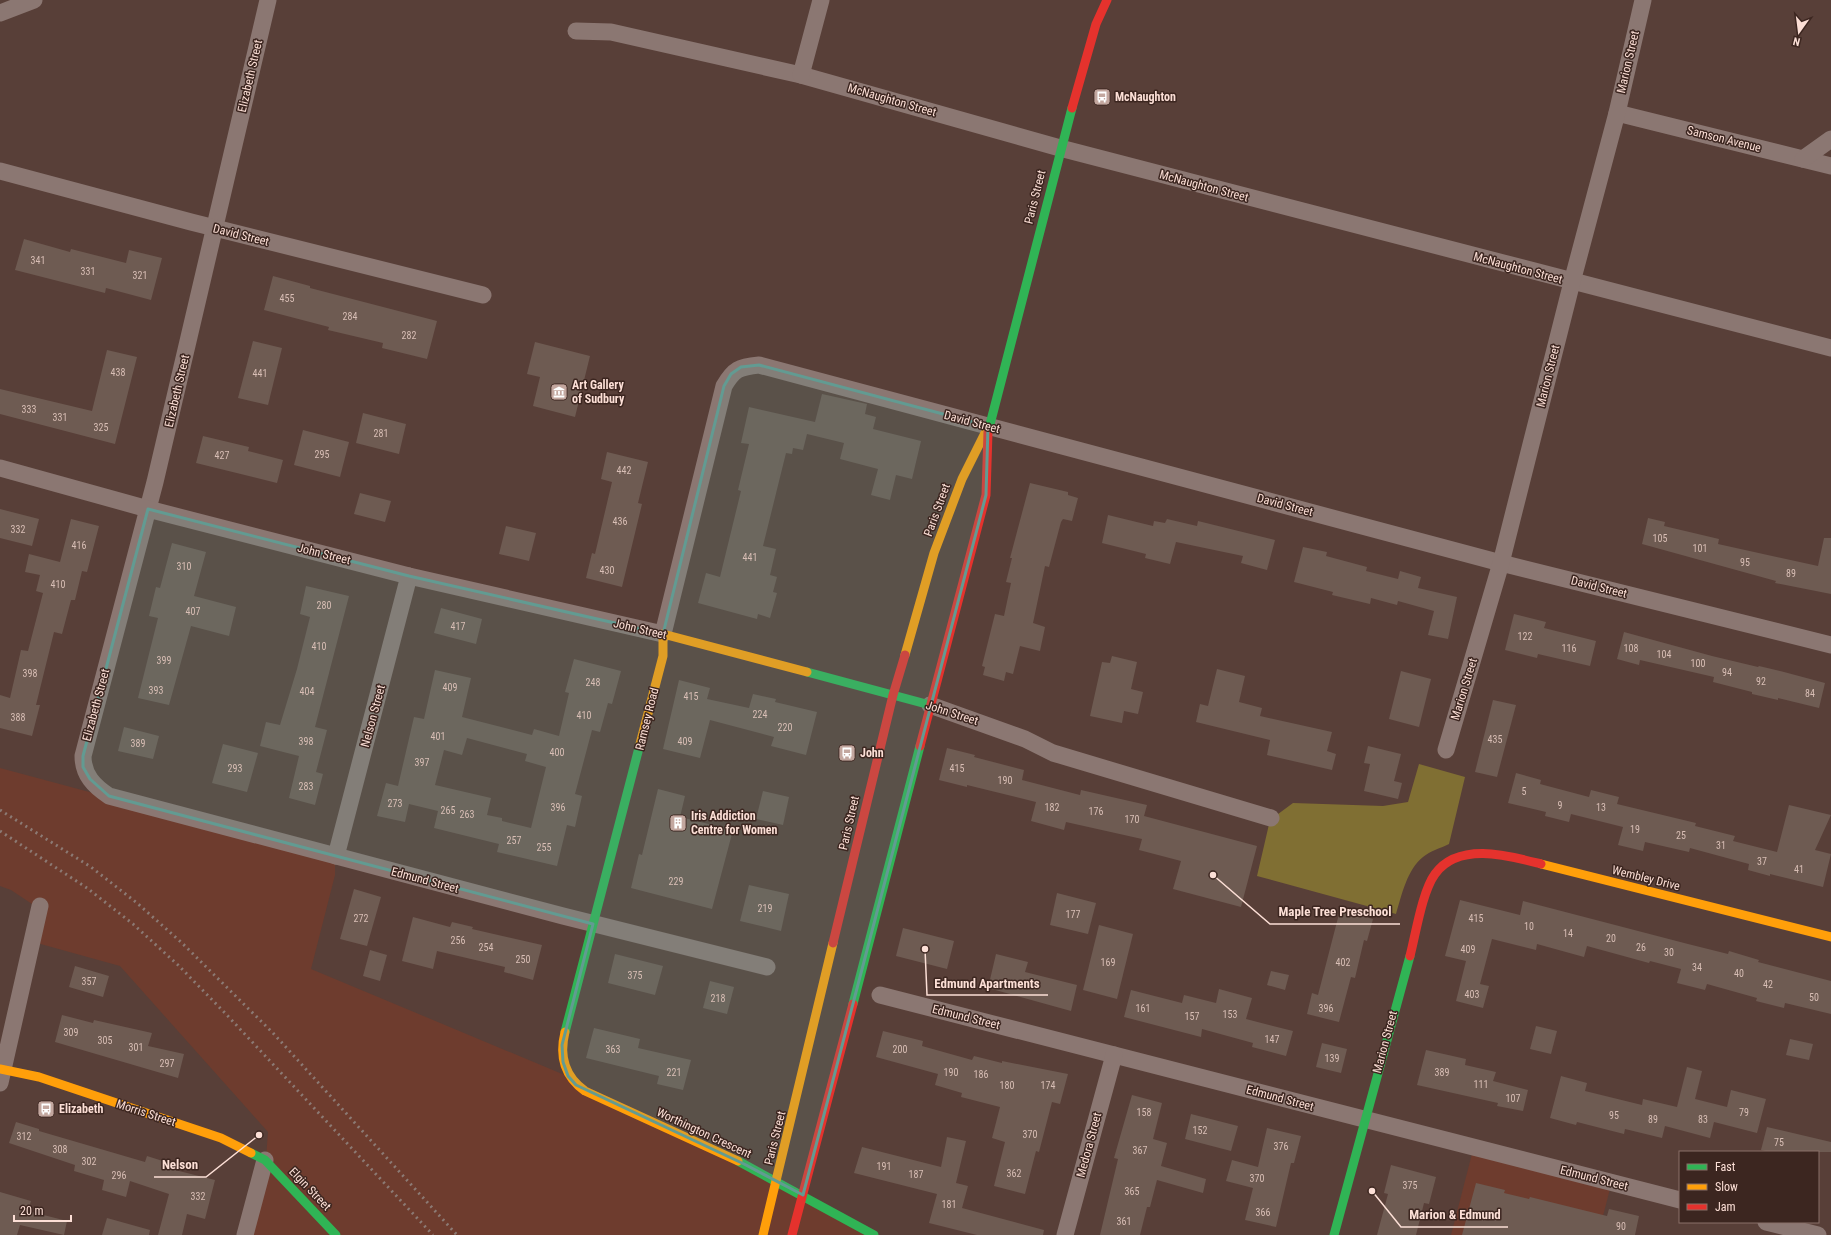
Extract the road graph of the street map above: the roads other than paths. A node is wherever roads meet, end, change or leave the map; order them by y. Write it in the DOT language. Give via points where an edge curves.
graph roads {
  1 [pos="34,0"];
  2 [pos="268,0"];
  3 [pos="821,0"];
  4 [pos="1107,0"];
  5 [pos="1643,0"];
  6 [pos="0,13"];
  7 [pos="576,31"];
  8 [pos="801,75"];
  9 [pos="1617,113"];
  10 [pos="1831,139"];
  11 [pos="1060,148"];
  12 [pos="1803,159"];
  13 [pos="1831,166"];
  14 [pos="0,171"];
  15 [pos="216,228"];
  16 [pos="1572,282"];
  17 [pos="483,295"];
  18 [pos="1831,348"];
  19 [pos="741,367"];
  20 [pos="988,426"];
  21 [pos="0,468"];
  22 [pos="148,509"];
  23 [pos="1501,563"];
  24 [pos="409,576"];
  25 [pos="663,634"];
  26 [pos="1831,645"];
  27 [pos="893,695"];
  28 [pos="930,705"];
  29 [pos="1446,750"];
  30 [pos="90,779"];
  31 [pos="1271,818"];
  32 [pos="336,856"];
  33 [pos="1454,860"];
  34 [pos="40,906"];
  35 [pos="593,924"];
  36 [pos="1831,937"];
  37 [pos="767,968"];
  38 [pos="880,995"];
  39 [pos="1114,1055"];
  40 [pos="1,1072"];
  41 [pos="568,1076"];
  42 [pos="1364,1120"];
  43 [pos="265,1160"];
  44 [pos="1679,1200"];
  45 [pos="1770,1223"];
  46 [pos="245,1235"];
  47 [pos="336,1235"];
  48 [pos="763,1235"];
  49 [pos="792,1235"];
  50 [pos="874,1235"];
  51 [pos="1065,1235"];
  52 [pos="1334,1235"];
  53 [pos="1818,1235"];
  1 -- 6 [label="street"];
  2 -- 15 [label="street, Elizabeth Street"];
  3 -- 8 [label="street"];
  4 -- 11 [label="street, Paris Street" via="1096,24"];
  5 -- 9 [label="street, Marion Street"];
  7 -- 8 [label="street, McNaughton Street" via="611,32"];
  8 -- 11 [label="street, McNaughton Street"];
  9 -- 12 [label="street, Samson Avenue"];
  9 -- 16 [label="street, Marion Street"];
  10 -- 12 [label="street"];
  11 -- 16 [label="street, McNaughton Street"];
  11 -- 20 [label="street, Paris Street"];
  12 -- 13 [label="street, Samson Avenue"];
  14 -- 15 [label="street, David Street"];
  15 -- 17 [label="street, David Street"];
  15 -- 22 [label="street, Elizabeth Street"];
  16 -- 18 [label="street, McNaughton Street"];
  16 -- 23 [label="street, Marion Street"];
  19 -- 20 [label="street, David Street" via="759,365"];
  19 -- 25 [label="street, Ramsey Road" via="731,374 724,386"];
  20 -- 23 [label="street, David Street"];
  20 -- 27 [label="street, Paris Street" via="962,479 934,553"];
  20 -- 28 [label="street, Paris Street" via="986,495"];
  21 -- 22 [label="street, John Street"];
  22 -- 24 [label="street, John Street"];
  22 -- 30 [label="street, Elizabeth Street" via="83,756 83,767"];
  23 -- 26 [label="street, David Street"];
  23 -- 29 [label="street, Marion Street"];
  24 -- 25 [label="street, John Street"];
  24 -- 32 [label="street, Nelson Street"];
  25 -- 27 [label="street, John Street"];
  25 -- 35 [label="street, Ramsey Road" via="663,656"];
  27 -- 28 [label="street, John Street"];
  27 -- 48 [label="street, Paris Street"];
  28 -- 31 [label="street, John Street" via="996,728 1053,753"];
  28 -- 49 [label="street, Paris Street"];
  30 -- 32 [label="street, Edmund Street" via="96,788 109,796"];
  32 -- 35 [label="street, Edmund Street"];
  33 -- 36 [label="street, Wembley Drive" via="1481,852 1500,854"];
  33 -- 42 [label="street, Marion Street" via="1437,872 1428,888"];
  34 -- 40 [label="street"];
  35 -- 37 [label="street, Edmund Street"];
  35 -- 41 [label="street, Ramsey Road" via="562,1045 563,1062"];
  38 -- 39 [label="street, Edmund Street"];
  39 -- 42 [label="street, Edmund Street"];
  39 -- 51 [label="street, Medora Street"];
  40 -- 43 [label="street, Morris Street" via="39,1077 222,1138"];
  41 -- 50 [label="street, Worthington Crescent" via="585,1091 744,1164"];
  42 -- 44 [label="street, Edmund Street"];
  42 -- 52 [label="street, Marion Street"];
  43 -- 46 [label="street"];
  43 -- 47 [label="street, Elgin Street"];
  45 -- 53 [label="street"];
}
